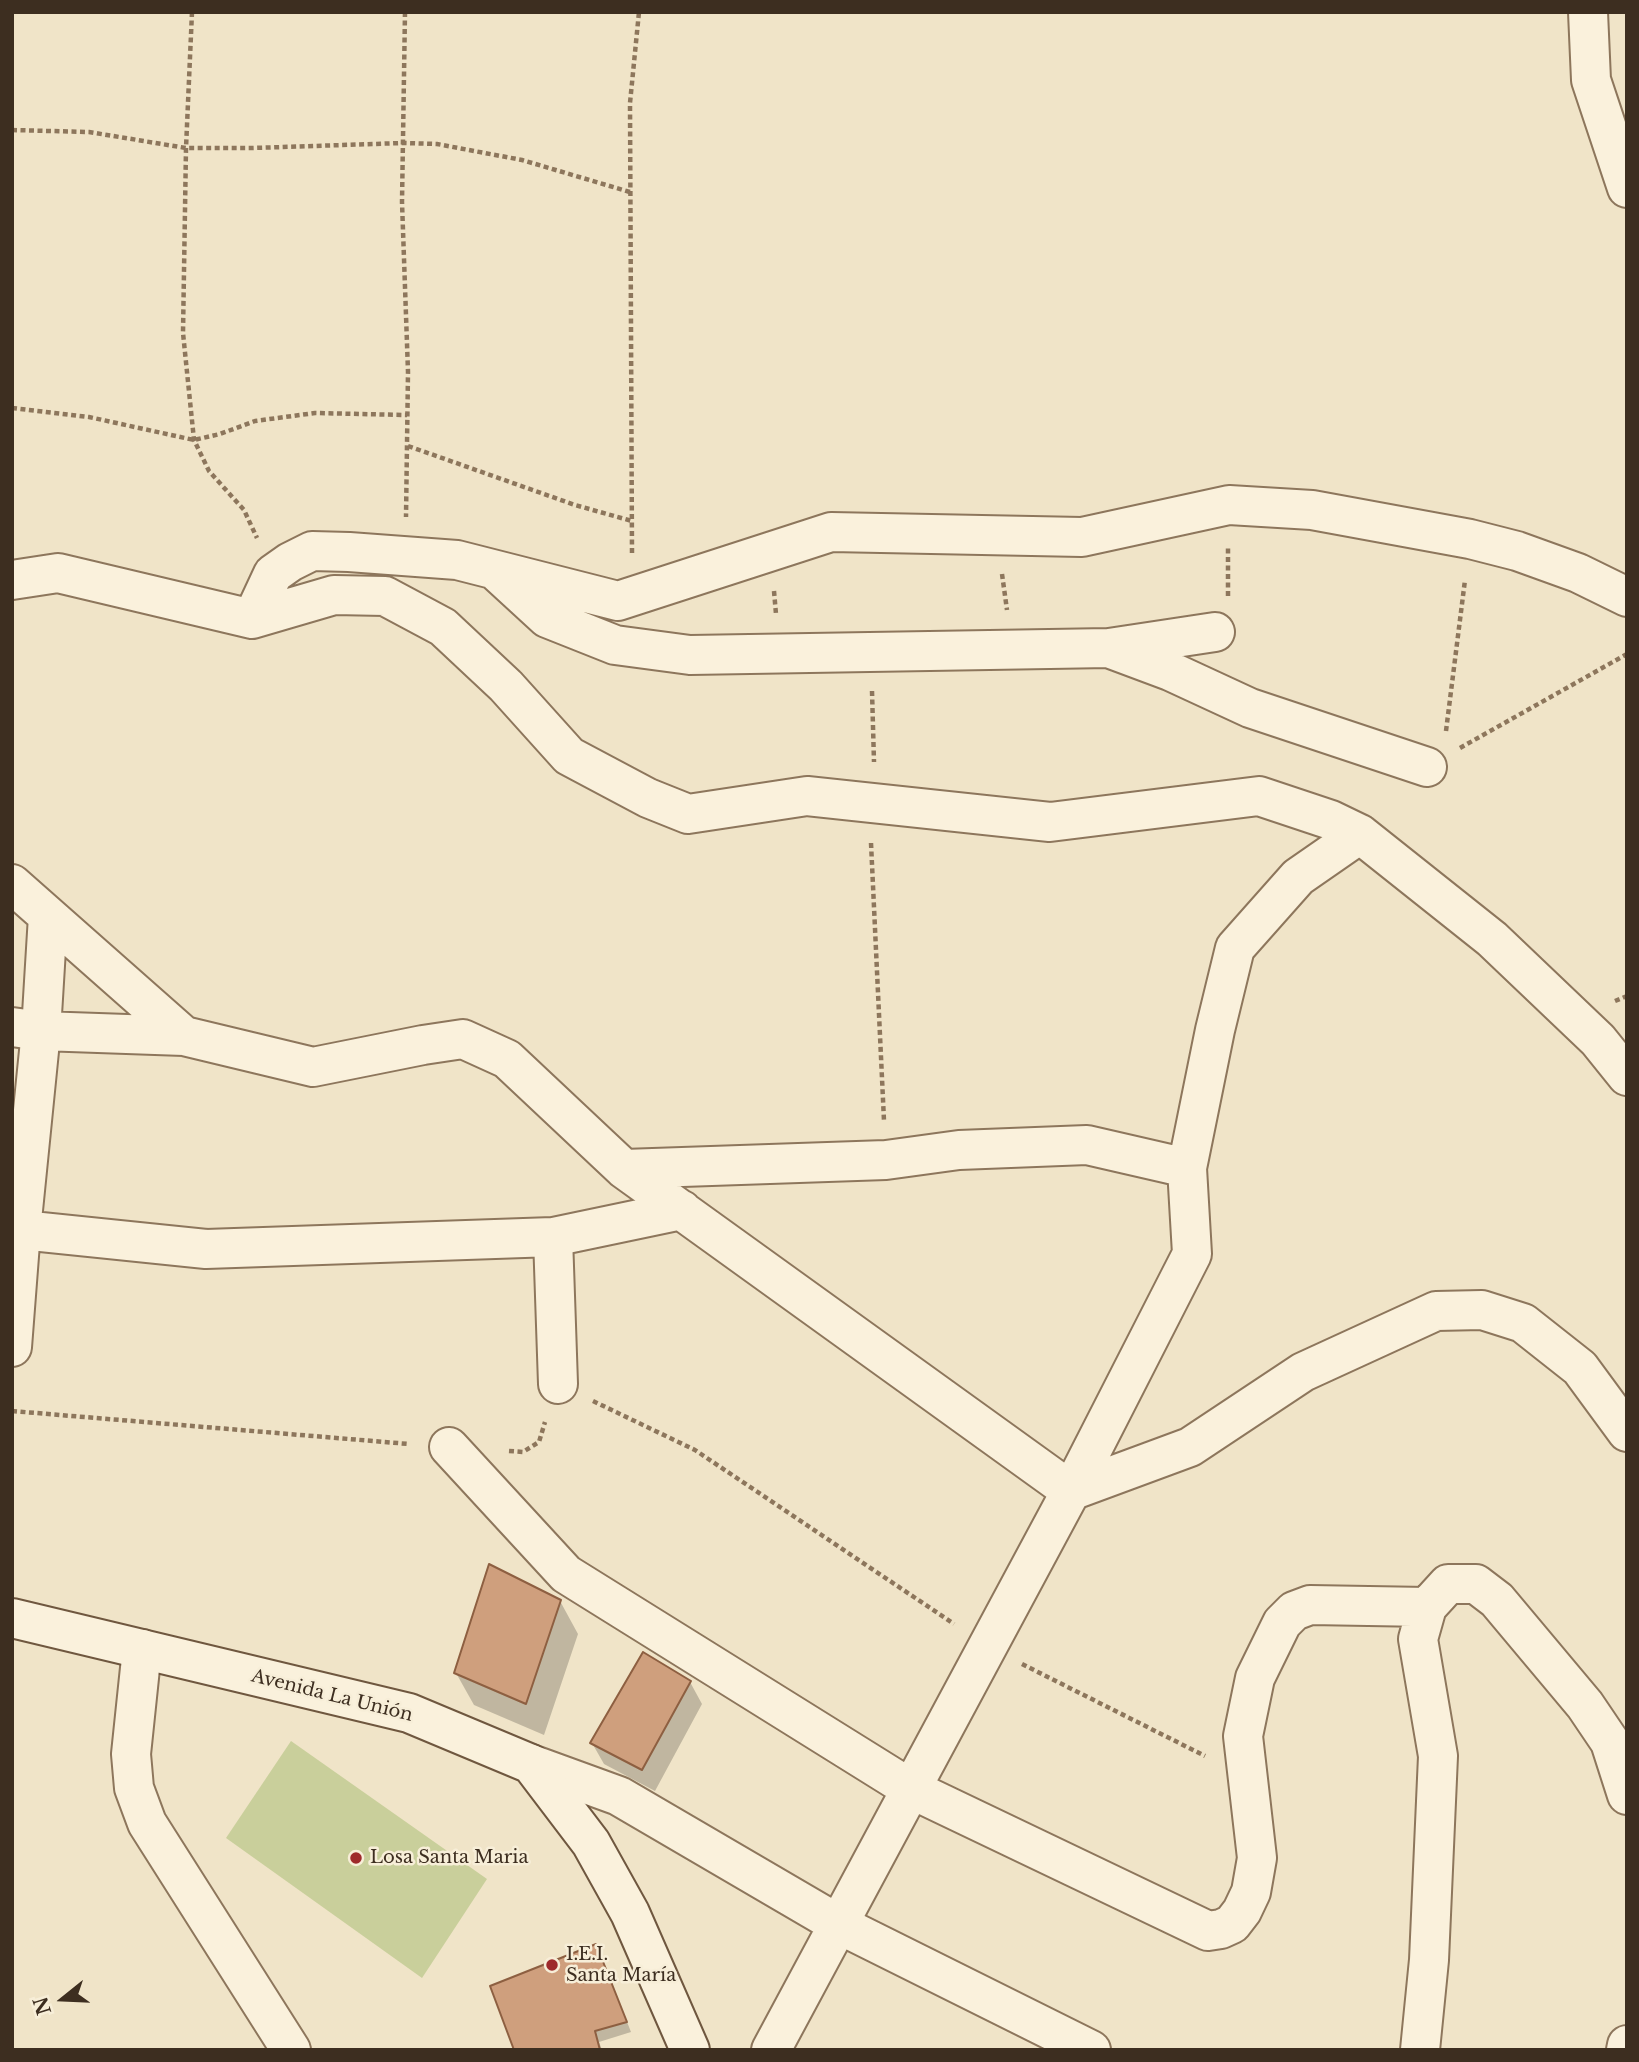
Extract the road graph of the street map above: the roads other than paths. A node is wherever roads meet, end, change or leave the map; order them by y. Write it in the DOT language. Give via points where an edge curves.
graph roads {
  1 [pos="1588,12"];
  2 [pos="1627,188"];
  3 [pos="494,570"];
  4 [pos="12,580"];
  5 [pos="1627,597"];
  6 [pos="252,619"];
  7 [pos="1215,632"];
  8 [pos="1109,648"];
  9 [pos="1442,753"];
  10 [pos="1360,834"];
  11 [pos="12,884"];
  12 [pos="48,915"];
  13 [pos="27,1029"];
  14 [pos="184,1037"];
  15 [pos="1627,1076"];
  16 [pos="1187,1168"];
  17 [pos="624,1169"];
  18 [pos="682,1210"];
  19 [pos="17,1230"];
  20 [pos="553,1237"];
  21 [pos="12,1347"];
  22 [pos="558,1384"];
  23 [pos="1627,1433"];
  24 [pos="449,1447"];
  25 [pos="1071,1491"];
  26 [pos="1427,1606"];
  27 [pos="12,1618"];
  28 [pos="142,1649"];
  29 [pos="1619,1747"];
  30 [pos="531,1764"];
  31 [pos="911,1789"];
  32 [pos="1627,1795"];
  33 [pos="838,1924"];
  34 [pos="291,2050"];
  35 [pos="690,2050"];
  36 [pos="771,2050"];
  37 [pos="1091,2050"];
  38 [pos="1420,2050"];
  1 -- 2 [label="street" via="1591,80"];
  3 -- 5 [label="street" via="618,601 831,532 1082,537 1228,505 1312,510 1470,538 1578,573"];
  3 -- 6 [label="street" via="457,560 312,551 273,574"];
  3 -- 8 [label="street" via="547,618 615,645 690,654"];
  4 -- 6 [label="street" via="58,573"];
  6 -- 10 [label="street" via="334,595 385,596 443,627 506,686 569,756 688,814 807,796 1050,822 1259,796"];
  7 -- 8 [label="street"];
  8 -- 9 [label="street" via="1250,708"];
  10 -- 15 [label="street" via="1492,939 1598,1040"];
  10 -- 16 [label="street" via="1298,877 1235,948"];
  11 -- 12 [label="street"];
  12 -- 13 [label="street"];
  12 -- 14 [label="street"];
  13 -- 14 [label="street"];
  13 -- 19 [label="street"];
  14 -- 17 [label="street" via="313,1066 463,1039 507,1059"];
  16 -- 17 [label="street" via="1087,1145 959,1150 886,1160"];
  16 -- 25 [label="street" via="1192,1254"];
  17 -- 18 [label="street"];
  18 -- 20 [label="street"];
  18 -- 25 [label="street"];
  19 -- 20 [label="street" via="206,1250"];
  19 -- 21 [label="street"];
  20 -- 22 [label="street"];
  23 -- 25 [label="street" via="1580,1368 1523,1323 1482,1310 1436,1311 1303,1372 1190,1447"];
  24 -- 31 [label="street" via="566,1574"];
  25 -- 31 [label="street"];
  26 -- 29 [label="street" via="1448,1584 1476,1584 1497,1600"];
  26 -- 31 [label="street" via="1310,1605 1294,1611 1282,1623 1255,1678 1243,1736 1257,1858 1251,1892 1232,1924 1221,1929 1208,1931"];
  26 -- 38 [label="street" via="1418,1639 1438,1756"];
  27 -- 28 [label="street, Avenida La Unión"];
  28 -- 30 [label="street, Avenida La Unión" via="409,1713"];
  28 -- 34 [label="street" via="131,1754 134,1788 147,1823"];
  29 -- 32 [label="street"];
  30 -- 33 [label="street, Avenida La Unión" via="620,1796"];
  30 -- 35 [label="street" via="590,1843 630,1913"];
  31 -- 33 [label="street"];
  33 -- 36 [label="street"];
  33 -- 37 [label="street, Avenida La Unión"];
}
